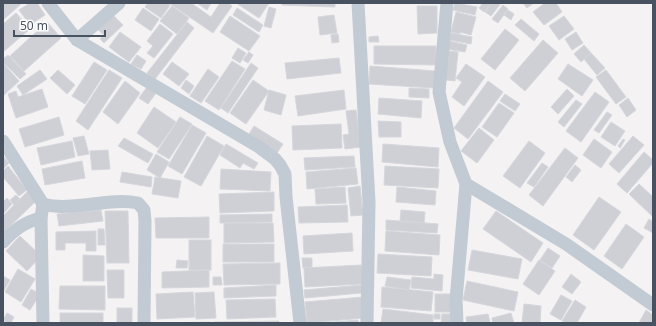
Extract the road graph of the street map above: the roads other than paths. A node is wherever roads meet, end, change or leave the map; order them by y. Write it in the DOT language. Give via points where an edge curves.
graph roads {
  1 [pos="48,3"];
  2 [pos="119,3"];
  3 [pos="358,3"];
  4 [pos="447,3"];
  5 [pos="77,40"];
  6 [pos="3,141"];
  7 [pos="466,184"];
  8 [pos="43,204"];
  9 [pos="41,218"];
  10 [pos="3,242"];
  11 [pos="653,305"];
  12 [pos="43,323"];
  13 [pos="144,323"];
  14 [pos="300,323"];
  15 [pos="368,323"];
  16 [pos="457,323"];
  1 -- 5 [label="street"];
  2 -- 5 [label="street"];
  3 -- 15 [label="street" via="369,202"];
  4 -- 7 [label="street" via="439,92 450,142"];
  5 -- 14 [label="street" via="259,147 280,164 285,174"];
  6 -- 8 [label="street"];
  7 -- 11 [label="street" via="566,244"];
  7 -- 16 [label="street" via="456,300"];
  8 -- 9 [label="street"];
  8 -- 13 [label="street" via="63,206 133,202 141,206 144,210"];
  9 -- 10 [label="street" via="28,221"];
  9 -- 12 [label="street"];
}
